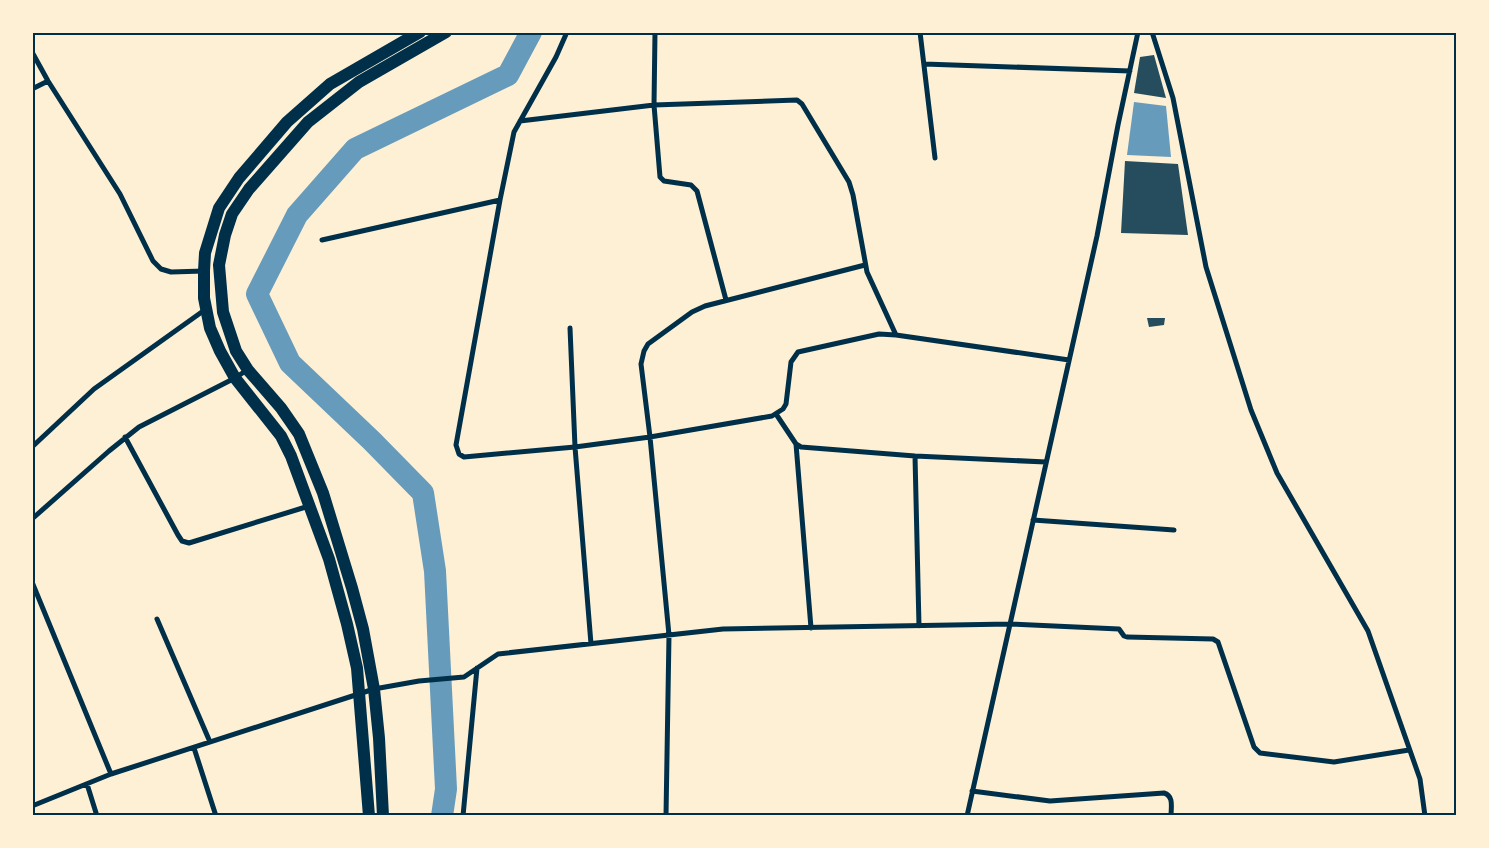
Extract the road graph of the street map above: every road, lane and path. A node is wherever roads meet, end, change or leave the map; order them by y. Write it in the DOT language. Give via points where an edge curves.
graph roads {
  1 [pos="420,32"];
  2 [pos="446,32"];
  3 [pos="567,32"];
  4 [pos="655,32"];
  5 [pos="920,32"];
  6 [pos="1138,32"];
  7 [pos="1152,32"];
  8 [pos="32,52"];
  9 [pos="924,64"];
  10 [pos="1130,71"];
  11 [pos="48,81"];
  12 [pos="32,88"];
  13 [pos="654,105"];
  14 [pos="520,121"];
  15 [pos="935,158"];
  16 [pos="500,200"];
  17 [pos="322,240"];
  18 [pos="865,265"];
  19 [pos="204,270"];
  20 [pos="726,300"];
  21 [pos="207,309"];
  22 [pos="570,328"];
  23 [pos="896,335"];
  24 [pos="1070,360"];
  25 [pos="248,370"];
  26 [pos="236,378"];
  27 [pos="776,414"];
  28 [pos="125,437"];
  29 [pos="650,437"];
  30 [pos="796,444"];
  31 [pos="32,447"];
  32 [pos="576,447"];
  33 [pos="915,456"];
  34 [pos="1046,462"];
  35 [pos="310,506"];
  36 [pos="32,519"];
  37 [pos="1033,520"];
  38 [pos="1174,530"];
  39 [pos="32,582"];
  40 [pos="157,620"];
  41 [pos="1010,624"];
  42 [pos="919,626"];
  43 [pos="811,628"];
  44 [pos="669,635"];
  45 [pos="591,644"];
  46 [pos="477,668"];
  47 [pos="374,689"];
  48 [pos="359,694"];
  49 [pos="210,742"];
  50 [pos="194,748"];
  51 [pos="1409,750"];
  52 [pos="111,774"];
  53 [pos="87,784"];
  54 [pos="972,791"];
  55 [pos="32,806"];
  56 [pos="97,816"];
  57 [pos="216,816"];
  58 [pos="369,816"];
  59 [pos="383,816"];
  60 [pos="464,816"];
  61 [pos="666,816"];
  62 [pos="967,816"];
  63 [pos="1171,816"];
  64 [pos="1425,816"];
  1 -- 19 [label="highway" via="330,84 281,129 239,178 220,208 210,234"];
  2 -- 25 [label="highway" via="359,82 308,122 255,182 232,214 224,235 220,288 228,331"];
  3 -- 14 [label="street"];
  4 -- 13 [label="street"];
  5 -- 9 [label="street"];
  6 -- 10 [label="street"];
  7 -- 51 [label="street" via="1173,98 1206,267 1251,410 1277,473 1368,631"];
  8 -- 11 [label="street"];
  9 -- 10 [label="street"];
  9 -- 15 [label="street"];
  10 -- 24 [label="street"];
  11 -- 12 [label="street"];
  11 -- 19 [label="street" via="120,194 153,261 161,269 171,272"];
  13 -- 14 [label="street"];
  13 -- 18 [label="street" via="797,100 849,182"];
  13 -- 20 [label="street" via="660,177 664,181 691,185 697,191"];
  14 -- 16 [label="street" via="514,132"];
  16 -- 17 [label="street"];
  16 -- 32 [label="street" via="457,450 468,458"];
  18 -- 20 [label="street"];
  18 -- 23 [label="street"];
  19 -- 21 [label="highway"];
  20 -- 29 [label="street" via="692,312 648,344 644,351 641,364"];
  21 -- 26 [label="highway" via="210,328 220,352"];
  21 -- 31 [label="street" via="94,389"];
  22 -- 32 [label="street"];
  23 -- 24 [label="street"];
  23 -- 27 [label="street" via="879,334 798,352 791,362 786,404"];
  24 -- 34 [label="street"];
  25 -- 26 [label="street"];
  25 -- 47 [label="highway" via="290,421 309,455 352,588"];
  26 -- 28 [label="street"];
  26 -- 35 [label="highway" via="281,436"];
  27 -- 29 [label="street"];
  27 -- 30 [label="street"];
  28 -- 35 [label="street" via="185,543"];
  28 -- 36 [label="street"];
  29 -- 32 [label="street"];
  29 -- 44 [label="street"];
  30 -- 33 [label="street"];
  30 -- 43 [label="street"];
  32 -- 45 [label="street"];
  33 -- 34 [label="street"];
  33 -- 42 [label="street"];
  34 -- 37 [label="street"];
  35 -- 48 [label="highway" via="329,559 349,633"];
  37 -- 38 [label="street"];
  37 -- 41 [label="street"];
  39 -- 52 [label="street"];
  40 -- 49 [label="street"];
  41 -- 42 [label="street"];
  41 -- 51 [label="street" via="1120,629 1127,637 1216,640 1254,747 1260,752 1334,762"];
  41 -- 54 [label="street"];
  42 -- 43 [label="street"];
  43 -- 44 [label="street" via="723,629"];
  44 -- 45 [label="street"];
  44 -- 61 [label="street"];
  45 -- 46 [label="street" via="498,654"];
  46 -- 47 [label="street" via="464,677"];
  46 -- 60 [label="street"];
  47 -- 48 [label="street"];
  47 -- 59 [label="highway"];
  48 -- 49 [label="street"];
  48 -- 58 [label="highway"];
  49 -- 50 [label="street"];
  50 -- 52 [label="street"];
  50 -- 57 [label="street"];
  51 -- 64 [label="street" via="1420,779"];
  52 -- 53 [label="street"];
  53 -- 55 [label="street"];
  53 -- 56 [label="street"];
  54 -- 62 [label="street"];
  54 -- 63 [label="street" via="1050,801 1164,793 1171,799"];
}
